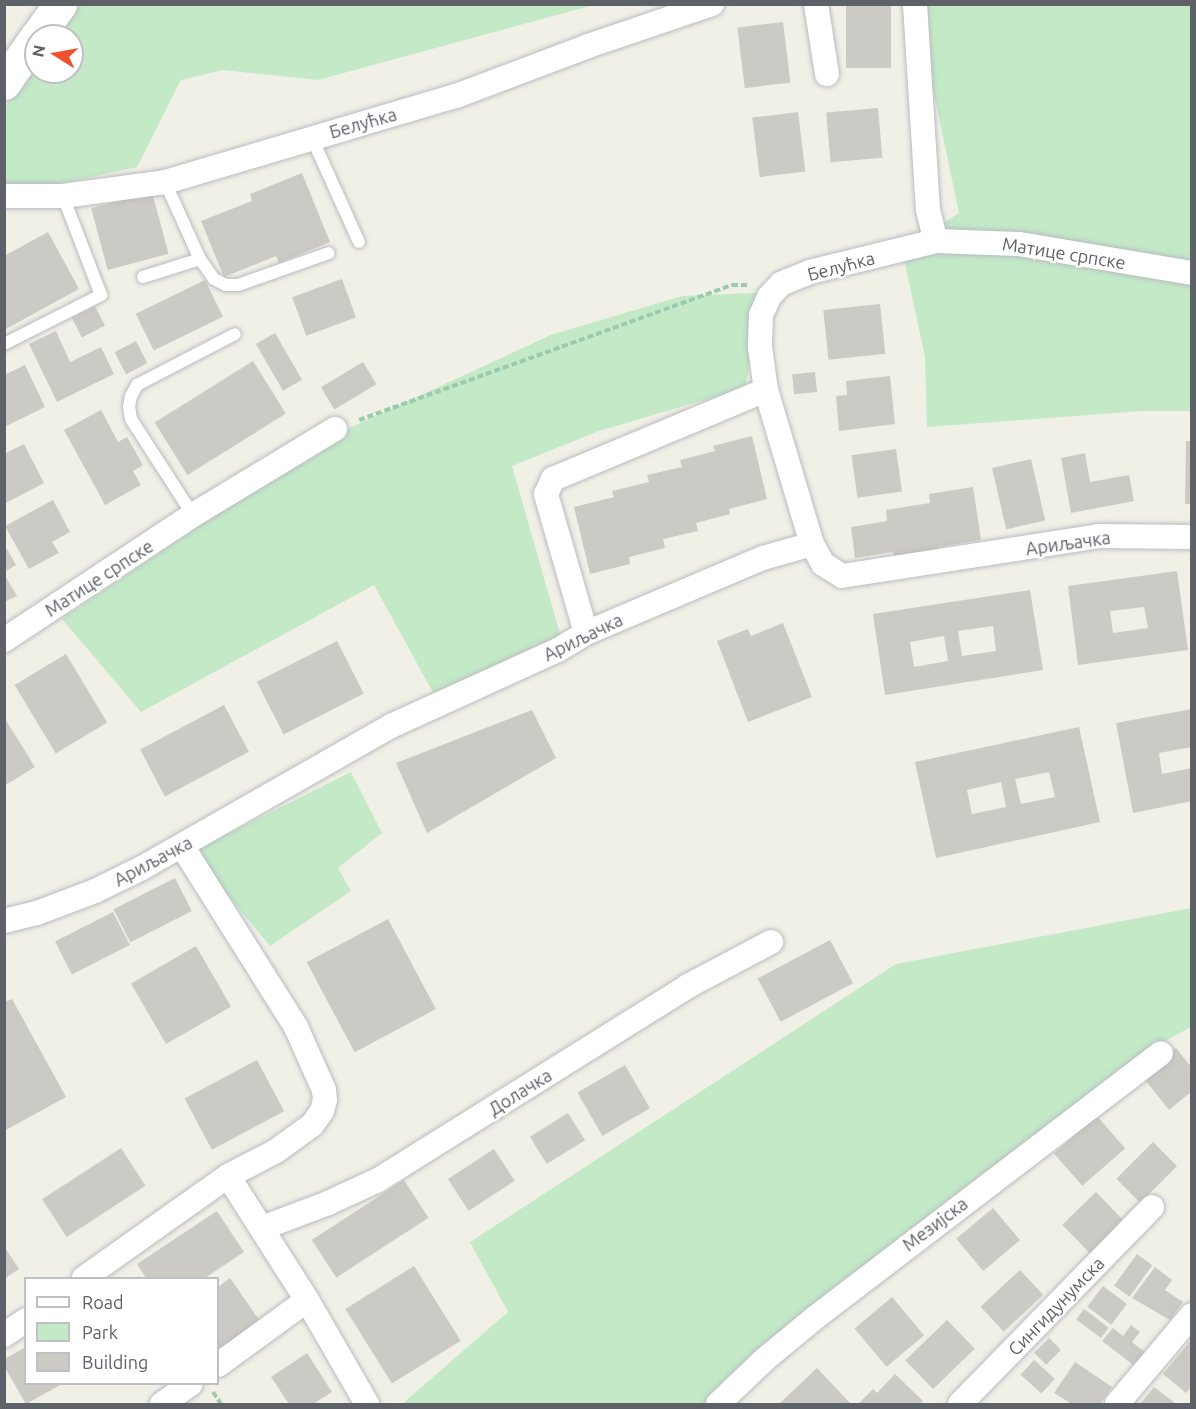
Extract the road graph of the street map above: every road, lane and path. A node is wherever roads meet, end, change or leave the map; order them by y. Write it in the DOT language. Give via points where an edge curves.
graph roads {
  1 [pos="712,4"];
  2 [pos="816,4"];
  3 [pos="915,4"];
  4 [pos="58,6"];
  5 [pos="45,24"];
  6 [pos="24,54"];
  7 [pos="827,74"];
  8 [pos="4,83"];
  9 [pos="312,138"];
  10 [pos="165,182"];
  11 [pos="4,195"];
  12 [pos="63,196"];
  13 [pos="936,241"];
  14 [pos="359,242"];
  15 [pos="329,253"];
  16 [pos="200,259"];
  17 [pos="1191,273"];
  18 [pos="143,277"];
  19 [pos="781,284"];
  20 [pos="235,334"];
  21 [pos="4,344"];
  22 [pos="766,390"];
  23 [pos="336,429"];
  24 [pos="193,516"];
  25 [pos="1191,537"];
  26 [pos="812,544"];
  27 [pos="586,633"];
  28 [pos="4,640"];
  29 [pos="182,846"];
  30 [pos="4,921"];
  31 [pos="771,942"];
  32 [pos="1161,1053"];
  33 [pos="228,1176"];
  34 [pos="1152,1207"];
  35 [pos="262,1228"];
  36 [pos="85,1277"];
  37 [pos="307,1300"];
  38 [pos="1191,1315"];
  39 [pos="24,1321"];
  40 [pos="4,1335"];
  41 [pos="219,1364"];
  42 [pos="189,1385"];
  43 [pos="162,1404"];
  44 [pos="367,1404"];
  45 [pos="718,1404"];
  46 [pos="960,1404"];
  47 [pos="1117,1404"];
  1 -- 9 [label="street, Белућка" via="456,96"];
  2 -- 7 [label="street"];
  3 -- 13 [label="street" via="928,210"];
  4 -- 5 [label="main road"];
  6 -- 8 [label="main road"];
  9 -- 10 [label="street, Белућка"];
  9 -- 14 [label="lane"];
  10 -- 12 [label="street, Белућка"];
  10 -- 16 [label="lane"];
  11 -- 12 [label="street, Белућка"];
  12 -- 21 [label="lane" via="101,295"];
  13 -- 17 [label="street, Матице српске" via="1018,244"];
  13 -- 19 [label="street, Белућка" via="810,272"];
  15 -- 16 [label="lane" via="238,285 214,279"];
  16 -- 18 [label="lane"];
  19 -- 22 [label="street" via="769,297 761,315 760,347"];
  19 -- 23 [label="path" via="732,285"];
  20 -- 24 [label="lane" via="137,385 131,396 131,419"];
  22 -- 26 [label="street"];
  22 -- 27 [label="street" via="553,479 546,494"];
  23 -- 24 [label="street, Матице српске"];
  24 -- 28 [label="street, Матице српске"];
  25 -- 26 [label="street, Ариљачка" via="1099,536 842,576 823,564"];
  26 -- 27 [label="street, Ариљачка" via="763,558"];
  27 -- 29 [label="street, Ариљачка" via="558,650 391,726"];
  29 -- 30 [label="street, Ариљачка" via="95,891"];
  29 -- 33 [label="street" via="296,1027 324,1090 322,1111 312,1125 276,1151"];
  31 -- 35 [label="street, Долачка" via="688,986 378,1180"];
  32 -- 45 [label="street, Мезијска" via="816,1317"];
  33 -- 35 [label="street"];
  33 -- 36 [label="street"];
  34 -- 46 [label="street, Сингидунумска"];
  35 -- 37 [label="street"];
  37 -- 41 [label="street"];
  37 -- 44 [label="street"];
  38 -- 47 [label="street"];
  39 -- 40 [label="street"];
  42 -- 43 [label="street"];
}
